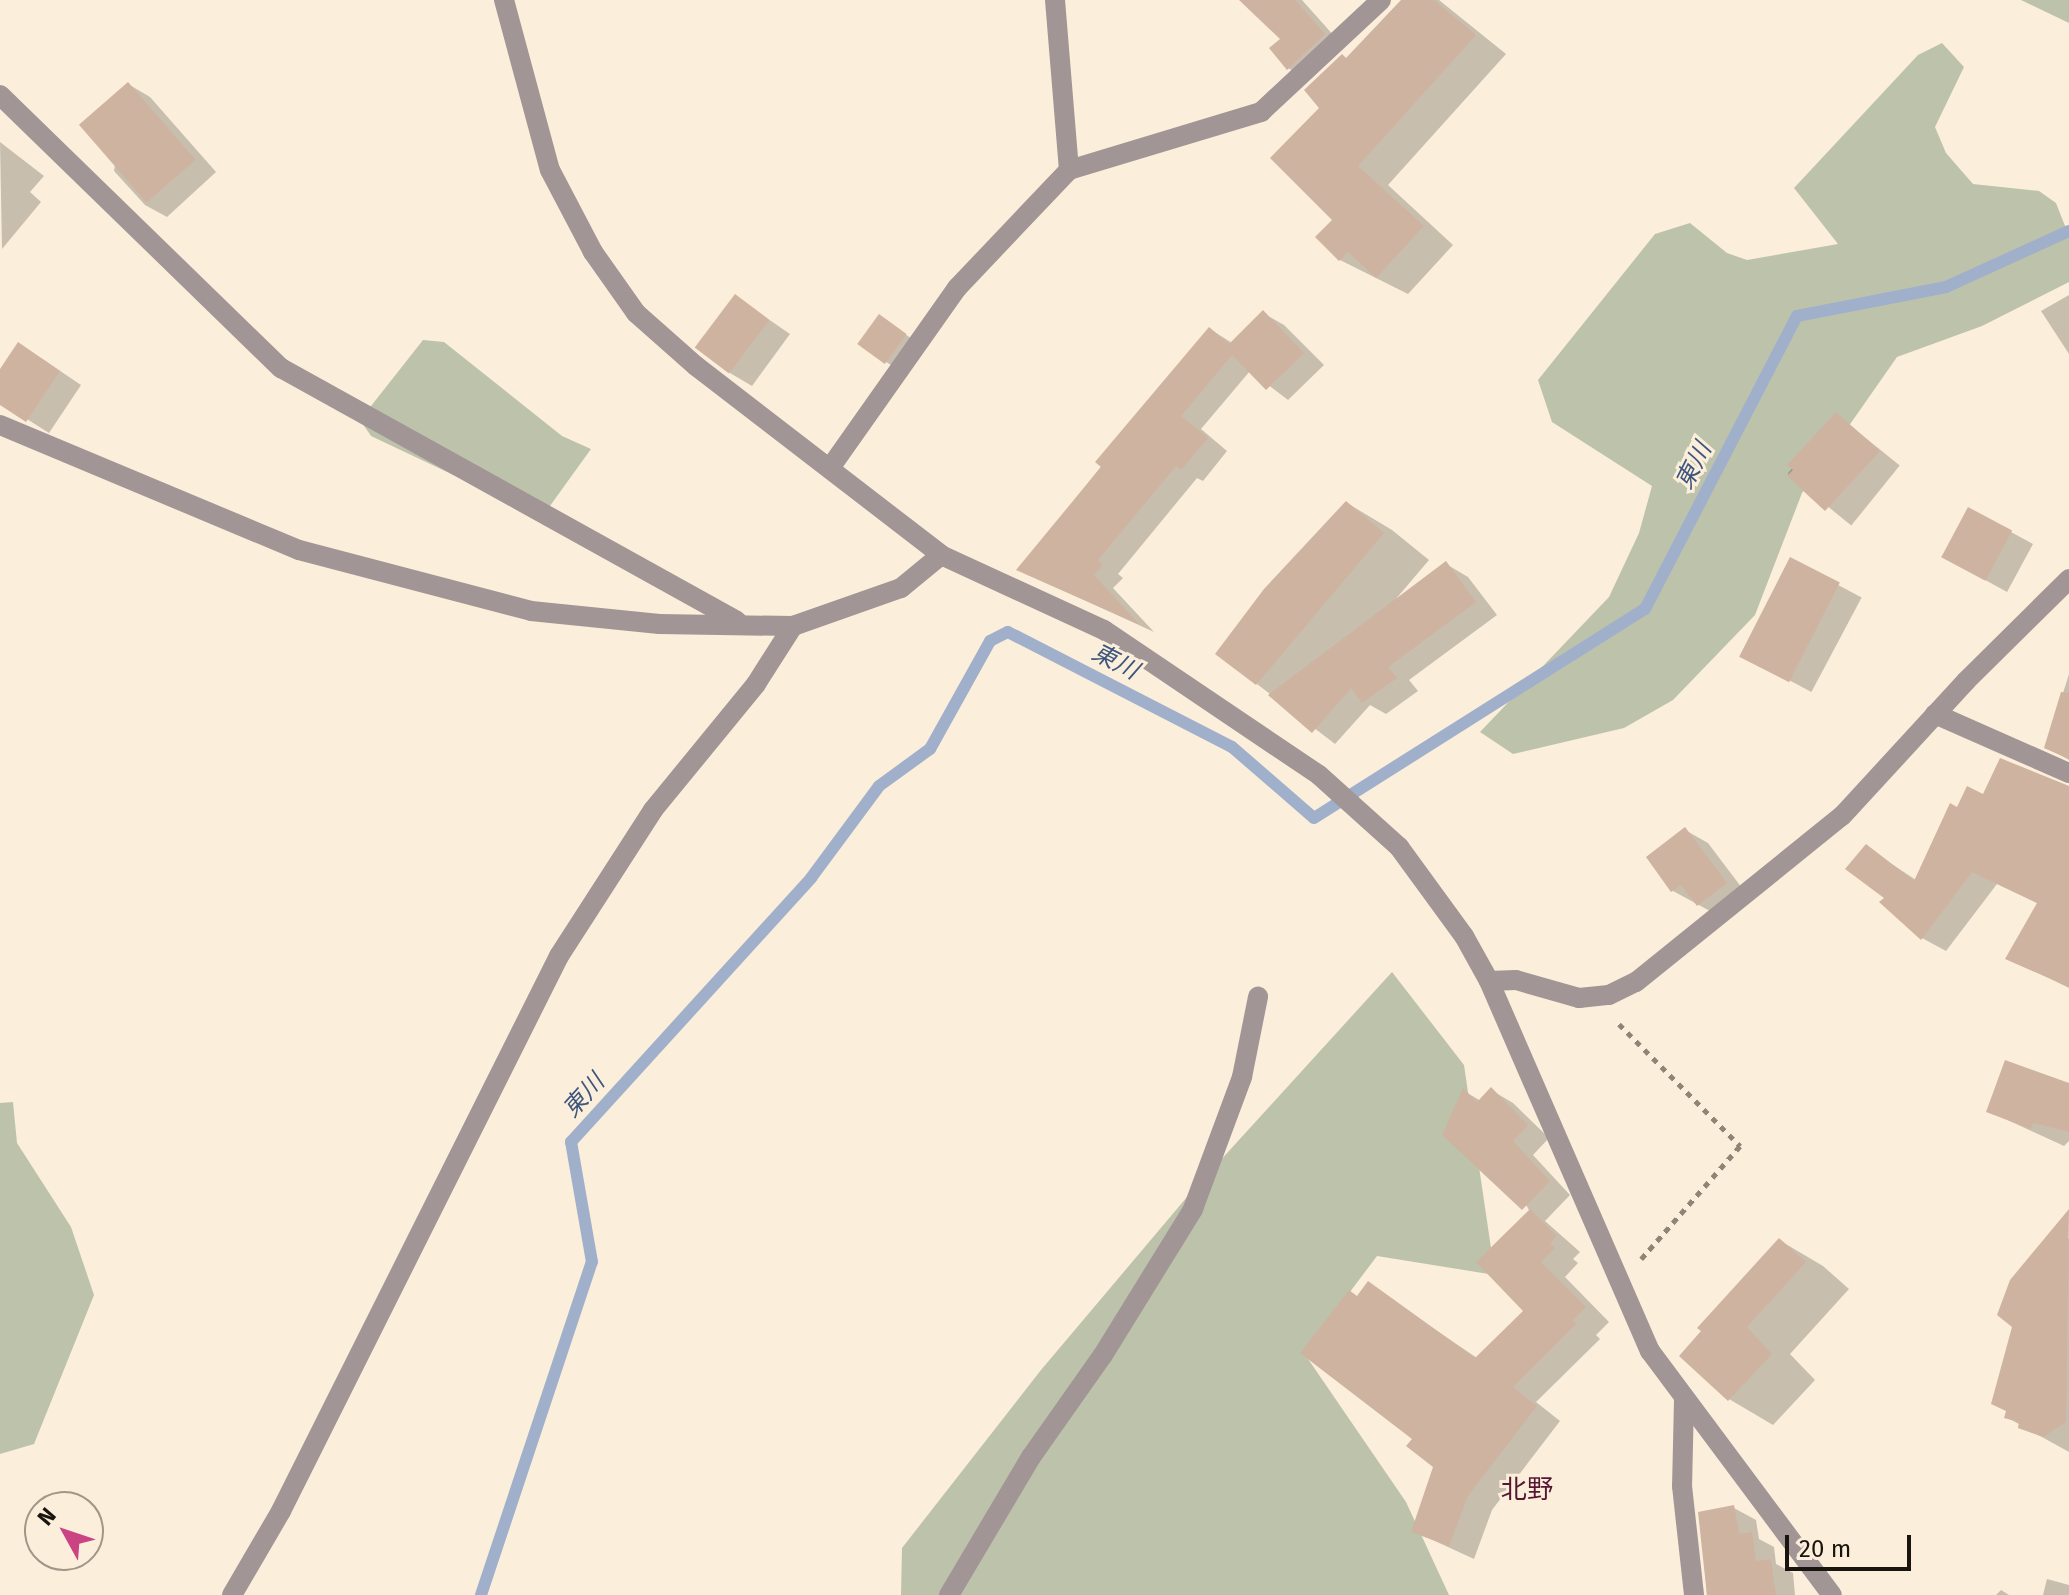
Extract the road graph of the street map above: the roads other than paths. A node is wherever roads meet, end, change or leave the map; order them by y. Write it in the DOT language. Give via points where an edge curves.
graph roads {
  1 [pos="504,0"];
  2 [pos="1055,0"];
  3 [pos="1381,0"];
  4 [pos="0,95"];
  5 [pos="1069,170"];
  6 [pos="0,425"];
  7 [pos="830,468"];
  8 [pos="941,555"];
  9 [pos="2069,579"];
  10 [pos="740,623"];
  11 [pos="793,626"];
  12 [pos="1935,714"];
  13 [pos="2069,773"];
  14 [pos="1489,981"];
  15 [pos="1258,997"];
  16 [pos="1684,1400"];
  17 [pos="232,1595"];
  18 [pos="949,1595"];
  19 [pos="1694,1595"];
  20 [pos="1832,1595"];
  1 -- 7 [label="street" via="550,170 593,252 636,313"];
  2 -- 5 [label="street"];
  3 -- 5 [label="street" via="1261,112"];
  4 -- 10 [label="street" via="281,368"];
  5 -- 7 [label="street" via="957,288"];
  6 -- 10 [label="street" via="299,550 531,611 659,624"];
  7 -- 8 [label="street"];
  8 -- 11 [label="street" via="901,588"];
  8 -- 14 [label="street" via="1104,630 1324,779 1351,801 1433,891"];
  9 -- 12 [label="street"];
  10 -- 11 [label="street"];
  11 -- 17 [label="street" via="756,684 653,810 559,956 281,1511"];
  12 -- 13 [label="street"];
  12 -- 14 [label="street" via="1842,816 1636,982 1591,997 1516,980"];
  14 -- 16 [label="street" via="1650,1351"];
  15 -- 18 [label="street" via="1239,1089 1193,1209 1103,1355 1031,1457"];
  16 -- 19 [label="street" via="1682,1486"];
  16 -- 20 [label="street"];
}
